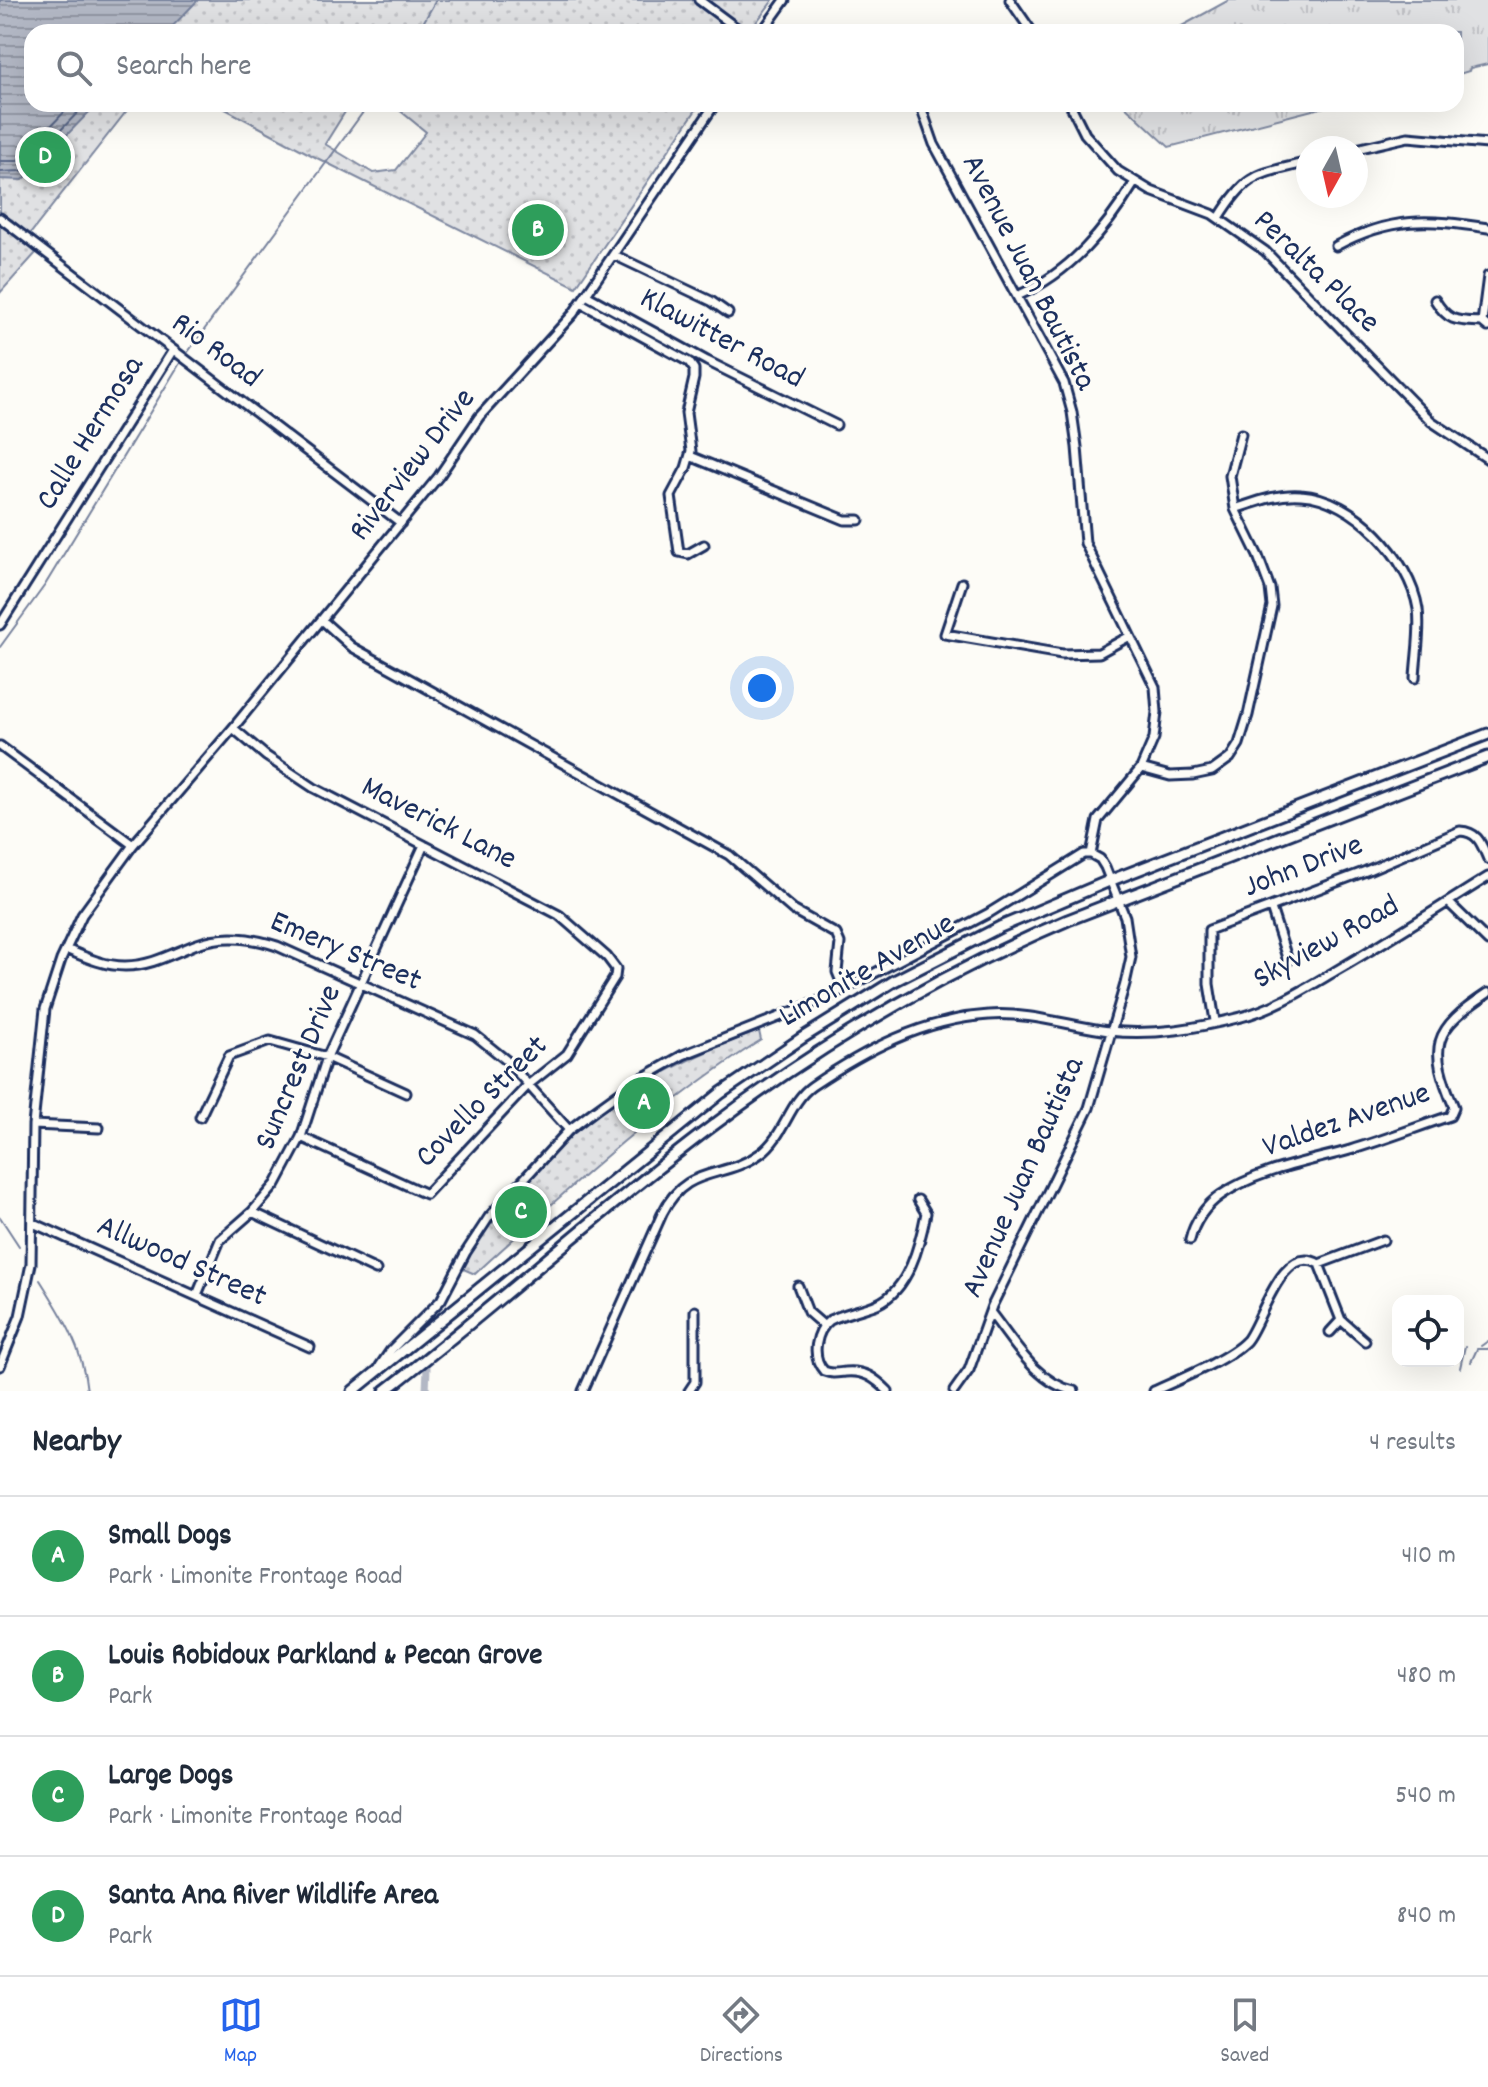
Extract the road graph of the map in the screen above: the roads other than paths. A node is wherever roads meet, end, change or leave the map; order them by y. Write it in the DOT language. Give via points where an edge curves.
graph roads {
  1 [pos="699,0"];
  2 [pos="785,0"];
  3 [pos="1010,0"];
  4 [pos="731,24"];
  5 [pos="768,24"];
  6 [pos="1026,24"];
  7 [pos="710,112"];
  8 [pos="923,112"];
  9 [pos="1074,112"];
  10 [pos="1488,144"];
  11 [pos="1368,146"];
  12 [pos="1296,165"];
  13 [pos="1135,182"];
  14 [pos="0,218"];
  15 [pos="1219,218"];
  16 [pos="1488,228"];
  17 [pos="1336,246"];
  18 [pos="614,255"];
  19 [pos="1488,276"];
  20 [pos="1017,296"];
  21 [pos="583,299"];
  22 [pos="1435,300"];
  23 [pos="728,313"];
  24 [pos="1485,324"];
  25 [pos="176,352"];
  26 [pos="696,355"];
  27 [pos="691,364"];
  28 [pos="836,425"];
  29 [pos="1241,434"];
  30 [pos="690,456"];
  31 [pos="1488,459"];
  32 [pos="1235,509"];
  33 [pos="859,520"];
  34 [pos="401,523"];
  35 [pos="704,545"];
  36 [pos="962,583"];
  37 [pos="322,620"];
  38 [pos="0,625"];
  39 [pos="1130,636"];
  40 [pos="1415,678"];
  41 [pos="233,728"];
  42 [pos="1488,734"];
  43 [pos="0,746"];
  44 [pos="1488,757"];
  45 [pos="1141,768"];
  46 [pos="133,845"];
  47 [pos="424,845"];
  48 [pos="1091,854"];
  49 [pos="1488,859"];
  50 [pos="1488,877"];
  51 [pos="1109,881"];
  52 [pos="1118,900"];
  53 [pos="1448,902"];
  54 [pos="1271,908"];
  55 [pos="1488,941"];
  56 [pos="66,949"];
  57 [pos="1288,961"];
  58 [pos="616,969"];
  59 [pos="361,983"];
  60 [pos="844,989"];
  61 [pos="1488,993"];
  62 [pos="1215,1021"];
  63 [pos="1113,1031"];
  64 [pos="327,1057"];
  65 [pos="528,1085"];
  66 [pos="406,1093"];
  67 [pos="200,1117"];
  68 [pos="33,1125"];
  69 [pos="99,1128"];
  70 [pos="569,1130"];
  71 [pos="301,1137"];
  72 [pos="918,1200"];
  73 [pos="252,1212"];
  74 [pos="33,1223"];
  75 [pos="1190,1240"];
  76 [pos="1383,1240"];
  77 [pos="1319,1264"];
  78 [pos="376,1270"];
  79 [pos="798,1286"];
  80 [pos="197,1295"];
  81 [pos="695,1311"];
  82 [pos="990,1312"];
  83 [pos="1341,1320"];
  84 [pos="823,1325"];
  85 [pos="1330,1332"];
  86 [pos="1365,1341"];
  87 [pos="310,1347"];
  88 [pos="0,1366"];
  89 [pos="374,1374"];
  90 [pos="353,1391"];
  91 [pos="385,1391"];
  92 [pos="583,1391"];
  93 [pos="689,1391"];
  94 [pos="888,1391"];
  95 [pos="954,1391"];
  96 [pos="1074,1391"];
  97 [pos="1154,1391"];
  1 -- 4 [label="street"];
  2 -- 5 [label="street"];
  3 -- 6 [label="street"];
  7 -- 18 [label="street, Riverview Drive"];
  8 -- 20 [label="street, Avenue Juan Bautista" via="934,144"];
  9 -- 13 [label="street, Peralta Place" via="1105,159"];
  10 -- 11 [label="street" via="1408,137"];
  12 -- 15 [label="street" via="1265,172 1239,187"];
  13 -- 15 [label="street, Peralta Place"];
  13 -- 20 [label="street" via="1102,232 1075,259"];
  14 -- 25 [label="street, Rio Road"];
  15 -- 31 [label="street, Peralta Place" via="1265,251 1431,421"];
  16 -- 17 [label="street" via="1414,220 1358,234"];
  18 -- 21 [label="street, Riverview Drive"];
  18 -- 23 [label="street"];
  19 -- 24 [label="street"];
  20 -- 39 [label="street, Avenue Juan Bautista" via="1064,383 1077,447 1085,543"];
  21 -- 26 [label="street, Klawitter Road"];
  21 -- 27 [label="street"];
  21 -- 34 [label="street, Riverview Drive" via="479,417"];
  22 -- 24 [label="street" via="1451,319"];
  25 -- 34 [label="street, Rio Road"];
  25 -- 38 [label="street, Calle Hermosa"];
  26 -- 27 [label="street"];
  26 -- 28 [label="street, Klawitter Road"];
  27 -- 30 [label="street" via="694,378 686,413"];
  29 -- 32 [label="street" via="1230,476"];
  30 -- 33 [label="street" via="845,520"];
  30 -- 35 [label="street" via="671,496 678,550 683,555"];
  32 -- 40 [label="street" via="1301,495 1327,499 1366,526 1396,557 1414,593 1419,635"];
  32 -- 45 [label="street" via="1258,556 1272,606 1239,744 1212,771 1170,776"];
  34 -- 37 [label="street, Riverview Drive"];
  36 -- 39 [label="street" via="945,634 1062,654 1099,653"];
  37 -- 41 [label="street, Riverview Drive"];
  37 -- 60 [label="street" via="352,647 729,855 793,910 836,934 837,972"];
  39 -- 45 [label="street, Avenue Juan Bautista" via="1155,687 1154,738"];
  41 -- 46 [label="street, Riverview Drive"];
  41 -- 47 [label="street, Maverick Lane" via="314,788"];
  42 -- 51 [label="main road, Limonite Avenue"];
  43 -- 46 [label="street"];
  44 -- 52 [label="main road, Limonite Avenue"];
  45 -- 48 [label="street, Avenue Juan Bautista" via="1098,820"];
  46 -- 56 [label="street, Riverview Drive" via="93,897"];
  47 -- 58 [label="street, Maverick Lane" via="559,915"];
  47 -- 59 [label="street, Suncrest Drive"];
  48 -- 51 [label="street, Avenue Juan Bautista" via="1100,859"];
  48 -- 60 [label="street"];
  49 -- 54 [label="street, John Drive" via="1478,837 1460,831"];
  50 -- 53 [label="street, Skyview Road"];
  51 -- 52 [label="street, Avenue Juan Bautista"];
  51 -- 89 [label="main road, Limonite Avenue" via="1000,927 894,981 762,1064 674,1129"];
  52 -- 63 [label="street, Avenue Juan Bautista" via="1131,957"];
  52 -- 91 [label="main road, Limonite Avenue" via="990,956 814,1054 709,1128"];
  53 -- 55 [label="street"];
  53 -- 62 [label="street, Skyview Road" via="1273,1006"];
  54 -- 57 [label="street"];
  54 -- 62 [label="street, John Drive" via="1209,930"];
  56 -- 59 [label="street, Emery Street" via="108,964 135,965 213,939 248,938"];
  56 -- 68 [label="street, Riverview Drive" via="45,1009"];
  58 -- 65 [label="street, Covello Street" via="578,1040"];
  59 -- 64 [label="street, Suncrest Drive"];
  59 -- 65 [label="street, Emery Street" via="475,1035"];
  60 -- 70 [label="street" via="683,1055 630,1085"];
  61 -- 75 [label="street, Valdez Avenue" via="1467,1006 1440,1040 1437,1057 1454,1107 1450,1116 1235,1187 1207,1207"];
  62 -- 63 [label="street, Skyview Road" via="1193,1029"];
  63 -- 82 [label="street, Avenue Juan Bautista" via="1084,1120"];
  63 -- 92 [label="street, Skyview Road" via="990,1015 926,1026 873,1049 805,1092 780,1134 761,1153 694,1179 675,1193"];
  64 -- 66 [label="street"];
  64 -- 67 [label="street" via="270,1041 229,1056"];
  64 -- 71 [label="street, Suncrest Drive"];
  65 -- 70 [label="street, Emery Street"];
  65 -- 71 [label="street, Covello Street" via="426,1194"];
  68 -- 69 [label="street"];
  68 -- 74 [label="street, Riverview Drive"];
  70 -- 89 [label="street" via="489,1217 441,1300"];
  71 -- 73 [label="street, Suncrest Drive" via="276,1184"];
  72 -- 84 [label="street" via="926,1213 922,1234 901,1284 879,1303"];
  73 -- 78 [label="street"];
  73 -- 80 [label="street, Suncrest Drive" via="220,1240"];
  74 -- 80 [label="street, Allwood Street"];
  74 -- 88 [label="street, Riverview Drive" via="27,1286"];
  76 -- 77 [label="street"];
  77 -- 83 [label="street"];
  77 -- 97 [label="street" via="1309,1261 1287,1271 1238,1347"];
  79 -- 84 [label="street" via="808,1312"];
  80 -- 87 [label="street, Allwood Street"];
  81 -- 93 [label="street" via="695,1382"];
  82 -- 95 [label="street, Avenue Juan Bautista" via="969,1370"];
  82 -- 96 [label="street" via="1041,1374"];
  83 -- 85 [label="street"];
  83 -- 86 [label="street"];
  84 -- 94 [label="street" via="816,1358 824,1371 866,1374"];
  89 -- 90 [label="main road, Limonite Avenue"];
}
